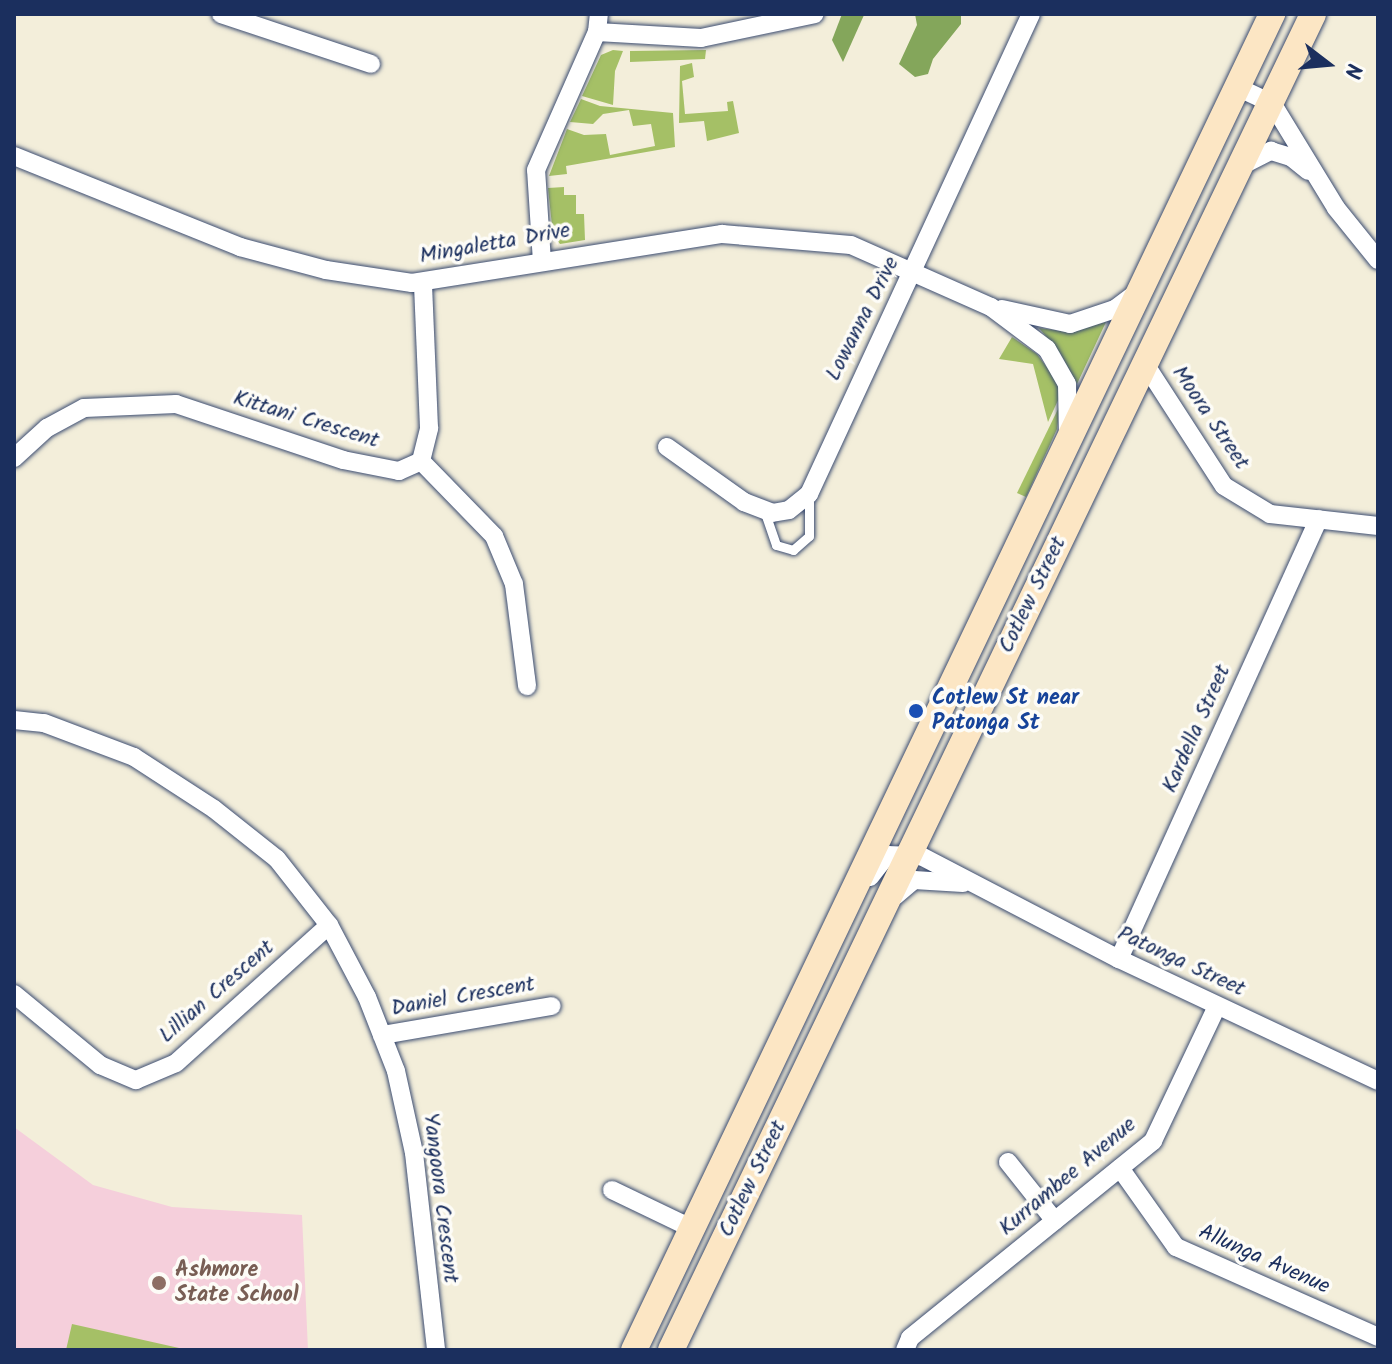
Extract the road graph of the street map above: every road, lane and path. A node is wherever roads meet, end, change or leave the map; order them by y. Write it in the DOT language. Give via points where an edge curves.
graph roads {
  1 [pos="221,14"];
  2 [pos="815,14"];
  3 [pos="1031,14"];
  4 [pos="1272,14"];
  5 [pos="1300,14"];
  6 [pos="1313,14"];
  7 [pos="598,23"];
  8 [pos="371,64"];
  9 [pos="1254,95"];
  10 [pos="14,156"];
  11 [pos="1241,166"];
  12 [pos="1318,179"];
  13 [pos="1378,260"];
  14 [pos="542,262"];
  15 [pos="916,270"];
  16 [pos="423,282"];
  17 [pos="1136,294"];
  18 [pos="991,307"];
  19 [pos="1145,364"];
  20 [pos="1067,441"];
  21 [pos="667,447"];
  22 [pos="14,458"];
  23 [pos="421,461"];
  24 [pos="809,494"];
  25 [pos="764,510"];
  26 [pos="1319,519"];
  27 [pos="1378,526"];
  28 [pos="527,686"];
  29 [pos="14,720"];
  30 [pos="910,852"];
  31 [pos="965,883"];
  32 [pos="881,912"];
  33 [pos="329,925"];
  34 [pos="1119,959"];
  35 [pos="811,978"];
  36 [pos="14,994"];
  37 [pos="552,1006"];
  38 [pos="1217,1006"];
  39 [pos="382,1035"];
  40 [pos="1378,1081"];
  41 [pos="1008,1162"];
  42 [pos="1120,1168"];
  43 [pos="612,1190"];
  44 [pos="1055,1221"];
  45 [pos="693,1229"];
  46 [pos="1378,1337"];
  47 [pos="436,1350"];
  48 [pos="634,1350"];
  49 [pos="671,1350"];
  50 [pos="905,1350"];
  1 -- 8 [label="street"];
  2 -- 7 [label="street" via="701,38"];
  3 -- 15 [label="street, Lowanna Drive"];
  4 -- 9 [label="main road, Cotlew Street"];
  5 -- 9 [label="street"];
  6 -- 9 [label="main road, Cotlew Street"];
  7 -- 14 [label="street" via="536,170"];
  9 -- 11 [label="main road, Cotlew Street"];
  9 -- 12 [label="street"];
  9 -- 17 [label="main road, Cotlew Street" via="1179,207"];
  10 -- 16 [label="street, Mingaletta Drive" via="240,247 326,270"];
  11 -- 12 [label="street" via="1271,151 1291,157"];
  11 -- 19 [label="main road, Cotlew Street"];
  12 -- 13 [label="street"];
  14 -- 15 [label="street, Mingaletta Drive" via="722,234 851,245"];
  14 -- 16 [label="street, Mingaletta Drive"];
  15 -- 18 [label="street, Mingaletta Drive"];
  15 -- 24 [label="street, Lowanna Drive" via="848,400"];
  16 -- 23 [label="street" via="429,428"];
  17 -- 18 [label="street, Mingaletta Drive" via="1115,309 1070,324"];
  17 -- 20 [label="main road, Cotlew Street"];
  18 -- 20 [label="street, Mingaletta Drive" via="1047,349 1061,370 1069,403"];
  19 -- 26 [label="street, Moora Street" via="1224,486 1270,514"];
  19 -- 30 [label="main road, Cotlew Street"];
  20 -- 35 [label="main road, Cotlew Street"];
  21 -- 25 [label="street"];
  22 -- 23 [label="street, Kittani Crescent" via="47,428 84,408 176,404 343,460 399,471"];
  23 -- 28 [label="street" via="494,536 514,584"];
  24 -- 25 [label="street" via="781,513"];
  24 -- 25 [label="lane" via="809,536 793,550 776,545"];
  26 -- 27 [label="street, Moora Street"];
  26 -- 34 [label="street, Kardella Street"];
  29 -- 33 [label="street, Yangoora Crescent" via="44,723 134,757 214,809 277,859"];
  30 -- 31 [label="street, Patonga Street"];
  30 -- 32 [label="main road, Cotlew Street"];
  30 -- 35 [label="street" via="887,855 878,863 844,930"];
  31 -- 32 [label="street, Patonga Street" via="914,880"];
  31 -- 34 [label="street, Patonga Street"];
  32 -- 49 [label="main road, Cotlew Street"];
  33 -- 36 [label="street, Lillian Crescent" via="176,1063 136,1080 100,1065"];
  33 -- 39 [label="street, Yangoora Crescent"];
  34 -- 38 [label="street, Patonga Street"];
  35 -- 45 [label="main road, Cotlew Street"];
  37 -- 39 [label="street, Daniel Crescent"];
  38 -- 40 [label="street, Patonga Street"];
  38 -- 42 [label="street, Kurrambee Avenue" via="1153,1141"];
  39 -- 47 [label="street, Yangoora Crescent" via="396,1071 414,1153"];
  41 -- 44 [label="street"];
  42 -- 44 [label="street, Kurrambee Avenue"];
  42 -- 46 [label="street, Allunga Avenue" via="1176,1247"];
  43 -- 45 [label="street"];
  44 -- 50 [label="street, Kurrambee Avenue" via="910,1338"];
  45 -- 48 [label="main road, Cotlew Street"];
}
